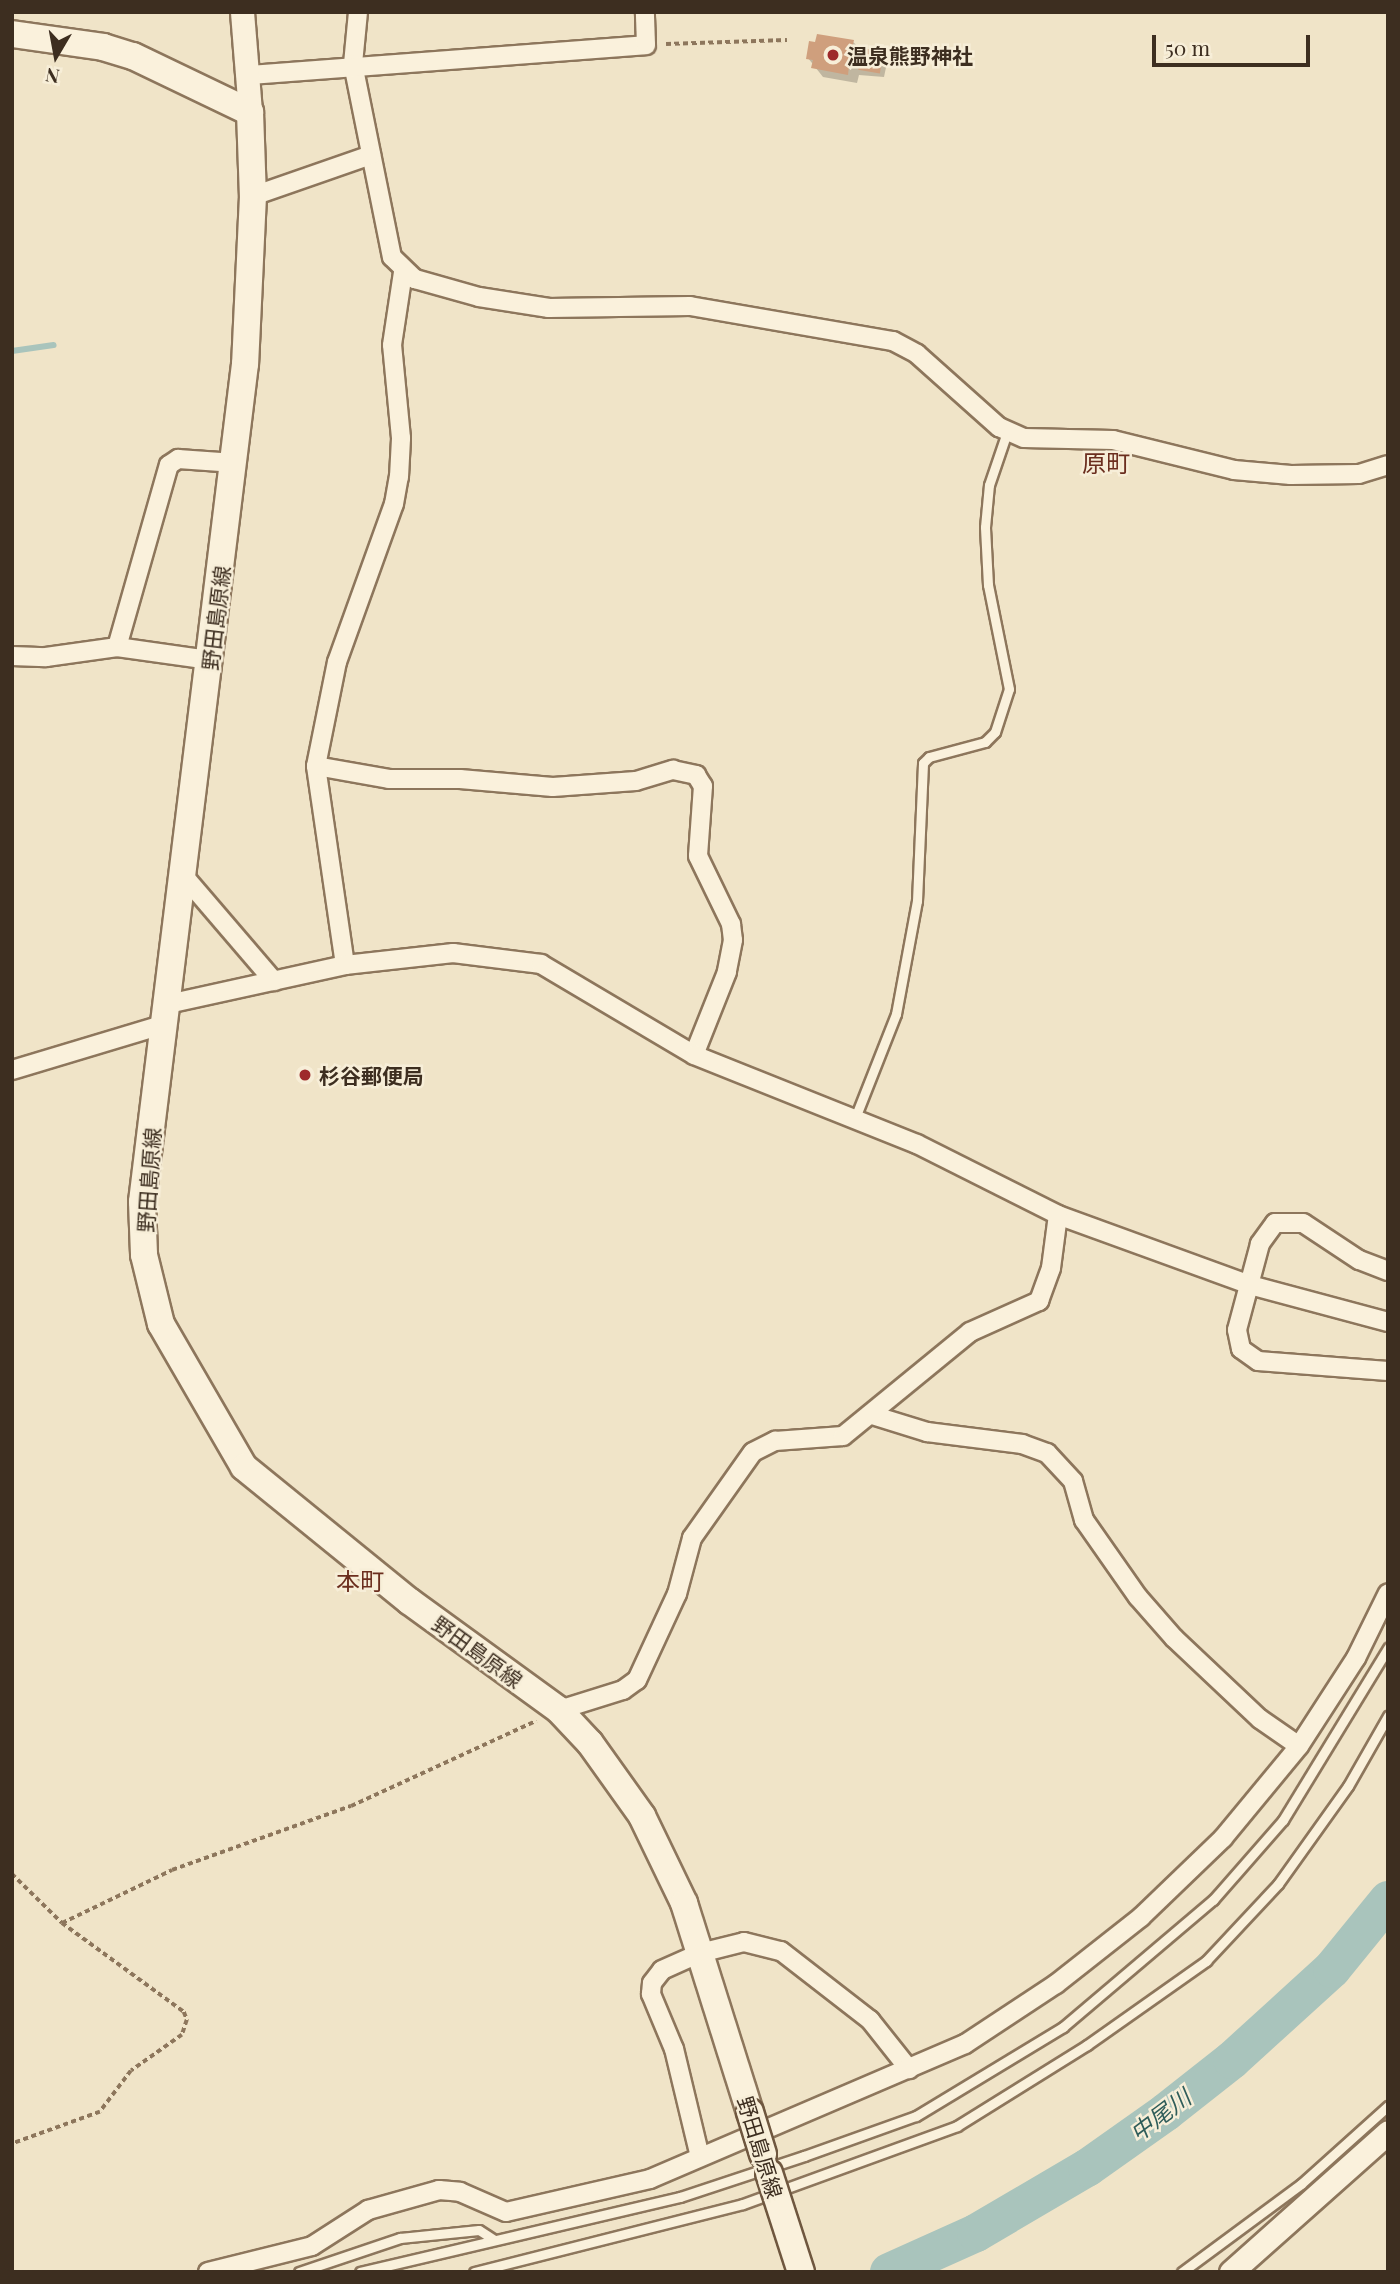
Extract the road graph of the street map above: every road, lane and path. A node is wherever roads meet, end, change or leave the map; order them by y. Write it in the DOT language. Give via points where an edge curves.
graph roads {
  1 [pos="242,12"];
  2 [pos="358,12"];
  3 [pos="645,12"];
  4 [pos="12,34"];
  5 [pos="787,40"];
  6 [pos="666,44"];
  7 [pos="353,64"];
  8 [pos="249,75"];
  9 [pos="250,112"];
  10 [pos="371,155"];
  11 [pos="253,196"];
  12 [pos="403,272"];
  13 [pos="1007,432"];
  14 [pos="235,463"];
  15 [pos="1388,465"];
  16 [pos="117,647"];
  17 [pos="12,656"];
  18 [pos="210,660"];
  19 [pos="316,766"];
  20 [pos="183,875"];
  21 [pos="345,965"];
  22 [pos="274,981"];
  23 [pos="166,1014"];
  24 [pos="694,1055"];
  25 [pos="12,1070"];
  26 [pos="855,1118"];
  27 [pos="1058,1215"];
  28 [pos="1388,1271"];
  29 [pos="1251,1285"];
  30 [pos="1388,1322"];
  31 [pos="1388,1371"];
  32 [pos="872,1415"];
  33 [pos="1388,1594"];
  34 [pos="1388,1648"];
  35 [pos="559,1710"];
  36 [pos="1388,1716"];
  37 [pos="1299,1746"];
  38 [pos="12,1874"];
  39 [pos="62,1923"];
  40 [pos="700,1953"];
  41 [pos="909,2069"];
  42 [pos="1388,2106"];
  43 [pos="1388,2132"];
  44 [pos="12,2144"];
  45 [pos="700,2157"];
  46 [pos="766,2165"];
  47 [pos="493,2239"];
  48 [pos="208,2272"];
  49 [pos="299,2272"];
  50 [pos="360,2272"];
  51 [pos="474,2272"];
  52 [pos="800,2272"];
  53 [pos="1182,2272"];
  54 [pos="1231,2272"];
  1 -- 8 [label="street"];
  2 -- 7 [label="street"];
  3 -- 7 [label="street" via="646,45"];
  4 -- 9 [label="main road" via="133,56"];
  5 -- 6 [label="path"];
  7 -- 8 [label="street"];
  7 -- 10 [label="street"];
  8 -- 9 [label="street"];
  9 -- 11 [label="main road, 野田島原線"];
  10 -- 11 [label="street"];
  10 -- 12 [label="street" via="392,257"];
  11 -- 14 [label="main road, 野田島原線"];
  12 -- 13 [label="street" via="466,294 548,308 690,306 893,341 917,354"];
  12 -- 19 [label="street" via="392,345 401,438 399,477 394,504 337,662"];
  13 -- 15 [label="street" via="1043,442 1113,440 1234,470 1330,477"];
  13 -- 26 [label="lane" via="989,485 985,527 990,598 1009,689 995,732 985,741 929,757 923,763 917,901 896,1014"];
  14 -- 16 [label="street" via="178,459 169,466"];
  14 -- 18 [label="main road, 野田島原線"];
  16 -- 17 [label="street" via="46,657"];
  16 -- 18 [label="street"];
  18 -- 20 [label="main road, 野田島原線"];
  19 -- 21 [label="street"];
  19 -- 24 [label="street" via="389,779 553,787 636,780 673,770 696,775 703,786 698,856 727,916 733,940 727,972"];
  20 -- 22 [label="street"];
  20 -- 23 [label="main road, 野田島原線"];
  21 -- 22 [label="street"];
  21 -- 24 [label="street" via="453,953 541,964"];
  22 -- 23 [label="street"];
  23 -- 25 [label="street"];
  23 -- 35 [label="main road, 野田島原線" via="142,1202 144,1255 161,1324 204,1405 253,1475 409,1601"];
  24 -- 26 [label="street"];
  26 -- 27 [label="street"];
  27 -- 29 [label="street"];
  27 -- 32 [label="street" via="1051,1268 1039,1301 970,1332"];
  28 -- 29 [label="street" via="1359,1260 1317,1230 1287,1221 1275,1223 1266,1233"];
  29 -- 30 [label="street"];
  29 -- 31 [label="street" via="1237,1330 1241,1349 1248,1356 1271,1364"];
  32 -- 35 [label="street" via="843,1436 775,1441 753,1452 692,1538 677,1594 637,1680 623,1690"];
  32 -- 37 [label="street" via="927,1432 1022,1444 1047,1453 1073,1481 1084,1520 1138,1597 1250,1710"];
  33 -- 37 [label="street" via="1356,1658"];
  34 -- 46 [label="lane" via="1283,1820 1213,1900 1133,1972 1063,2027 916,2116"];
  35 -- 39 [label="path" via="352,1806 172,1870"];
  35 -- 40 [label="main road, 野田島原線" via="590,1743 642,1816 684,1903"];
  36 -- 51 [label="lane" via="1348,1786 1278,1884 1206,1961 1087,2045 957,2126 743,2204"];
  37 -- 41 [label="street" via="1223,1838 1140,1917 1056,1984 965,2044"];
  38 -- 39 [label="path"];
  39 -- 44 [label="path" via="184,2012 186,2028 131,2071 100,2112"];
  40 -- 41 [label="street" via="744,1942 781,1951 870,2020"];
  40 -- 45 [label="street" via="662,1970 652,1983 651,1994 674,2049"];
  40 -- 46 [label="main road, 野田島原線, bridge"];
  41 -- 45 [label="street"];
  42 -- 53 [label="lane" via="1301,2184"];
  43 -- 54 [label="street"];
  45 -- 48 [label="street" via="650,2179 522,2211 491,2209 460,2192 439,2190 368,2210 312,2246"];
  46 -- 47 [label="lane" via="680,2196"];
  46 -- 52 [label="main road, 野田島原線, bridge"];
  47 -- 49 [label="lane" via="479,2231 400,2238"];
  47 -- 50 [label="lane"];
}
